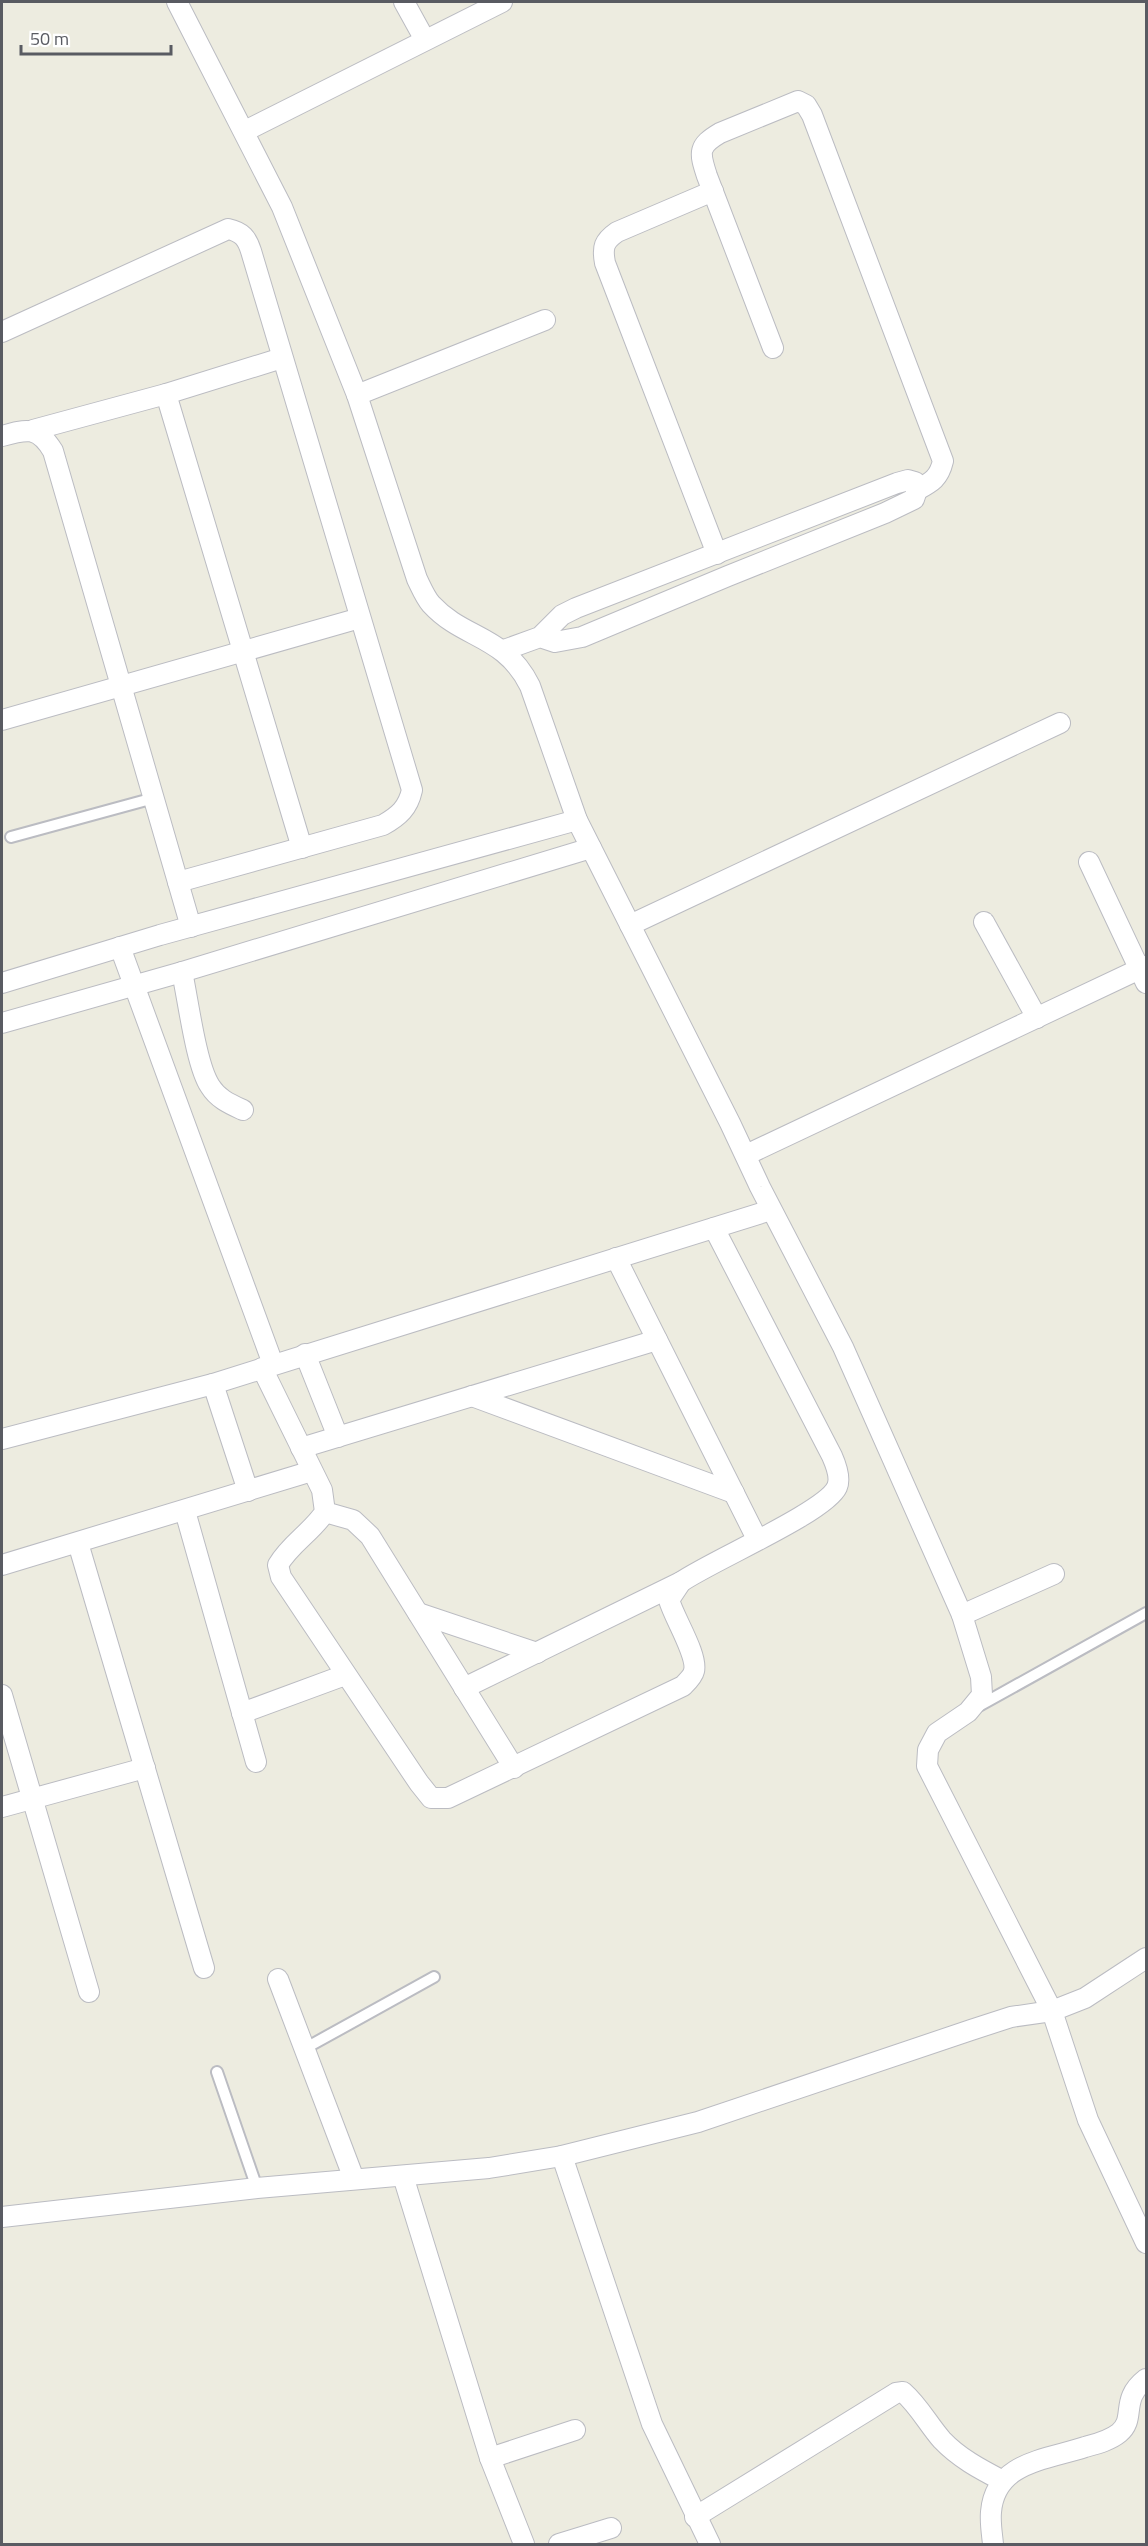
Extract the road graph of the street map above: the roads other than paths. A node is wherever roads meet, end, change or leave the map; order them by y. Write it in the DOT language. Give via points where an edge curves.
graph roads {
  1 [pos="177,2"];
  2 [pos="404,2"];
  3 [pos="502,2"];
  4 [pos="425,40"];
  5 [pos="245,131"];
  6 [pos="713,191"];
  7 [pos="545,320"];
  8 [pos="2,332"];
  9 [pos="773,348"];
  10 [pos="282,358"];
  11 [pos="166,394"];
  12 [pos="357,395"];
  13 [pos="33,430"];
  14 [pos="2,436"];
  15 [pos="917,490"];
  16 [pos="717,554"];
  17 [pos="360,618"];
  18 [pos="540,637"];
  19 [pos="504,650"];
  20 [pos="242,651"];
  21 [pos="121,685"];
  22 [pos="2,720"];
  23 [pos="1060,723"];
  24 [pos="154,798"];
  25 [pos="577,820"];
  26 [pos="11,837"];
  27 [pos="302,848"];
  28 [pos="591,848"];
  29 [pos="1089,862"];
  30 [pos="178,882"];
  31 [pos="984,922"];
  32 [pos="630,925"];
  33 [pos="191,927"];
  34 [pos="120,947"];
  35 [pos="182,972"];
  36 [pos="1144,973"];
  37 [pos="2,983"];
  38 [pos="132,985"];
  39 [pos="1037,1018"];
  40 [pos="2,1023"];
  41 [pos="243,1110"];
  42 [pos="746,1155"];
  43 [pos="771,1210"];
  44 [pos="714,1228"];
  45 [pos="616,1258"];
  46 [pos="657,1340"];
  47 [pos="305,1354"];
  48 [pos="268,1366"];
  49 [pos="213,1384"];
  50 [pos="472,1396"];
  51 [pos="338,1437"];
  52 [pos="2,1439"];
  53 [pos="301,1448"];
  54 [pos="312,1471"];
  55 [pos="248,1491"];
  56 [pos="734,1493"];
  57 [pos="185,1511"];
  58 [pos="326,1512"];
  59 [pos="757,1539"];
  60 [pos="78,1543"];
  61 [pos="2,1565"];
  62 [pos="1054,1574"];
  63 [pos="681,1582"];
  64 [pos="418,1613"];
  65 [pos="1146,1613"];
  66 [pos="962,1615"];
  67 [pos="537,1653"];
  68 [pos="345,1675"];
  69 [pos="464,1688"];
  70 [pos="2,1695"];
  71 [pos="968,1712"];
  72 [pos="243,1713"];
  73 [pos="256,1762"];
  74 [pos="145,1768"];
  75 [pos="514,1768"];
  76 [pos="33,1799"];
  77 [pos="2,1807"];
  78 [pos="1146,1958"];
  79 [pos="204,1968"];
  80 [pos="435,1977"];
  81 [pos="278,1979"];
  82 [pos="89,1992"];
  83 [pos="1052,2011"];
  84 [pos="304,2049"];
  85 [pos="217,2072"];
  86 [pos="562,2157"];
  87 [pos="403,2176"];
  88 [pos="354,2179"];
  89 [pos="257,2188"];
  90 [pos="2,2217"];
  91 [pos="1145,2236"];
  92 [pos="1146,2379"];
  93 [pos="575,2430"];
  94 [pos="490,2458"];
  95 [pos="1001,2480"];
  96 [pos="696,2517"];
  97 [pos="611,2528"];
  98 [pos="524,2544"];
  99 [pos="559,2544"];
  100 [pos="710,2544"];
  101 [pos="993,2544"];
  1 -- 5 [label="street"];
  2 -- 4 [label="street"];
  3 -- 4 [label="street"];
  4 -- 5 [label="street"];
  5 -- 12 [label="street" via="282,207"];
  6 -- 9 [label="street"];
  6 -- 15 [label="street" via="701,158 702,147 709,140 787,104 798,101 806,105 943,461 940,475"];
  6 -- 16 [label="street" via="617,232 606,240 603,250"];
  7 -- 12 [label="street"];
  8 -- 10 [label="street" via="228,229 240,232 247,240"];
  10 -- 11 [label="street"];
  10 -- 17 [label="street"];
  11 -- 13 [label="street"];
  11 -- 20 [label="street"];
  12 -- 19 [label="street" via="417,579 430,603"];
  13 -- 14 [label="street"];
  13 -- 21 [label="street" via="45,437 53,451"];
  15 -- 16 [label="street" via="915,482 897,483"];
  15 -- 18 [label="street" via="914,499 885,513 582,637 555,642"];
  16 -- 18 [label="street" via="576,608 562,615"];
  17 -- 20 [label="street"];
  17 -- 27 [label="street" via="412,790 409,804 383,825"];
  18 -- 19 [label="street"];
  19 -- 25 [label="street" via="521,667 530,686"];
  20 -- 21 [label="street"];
  20 -- 27 [label="street"];
  21 -- 22 [label="street"];
  21 -- 24 [label="street"];
  23 -- 32 [label="street"];
  24 -- 26 [label="lane"];
  24 -- 30 [label="street"];
  25 -- 28 [label="street"];
  25 -- 33 [label="street"];
  27 -- 30 [label="street"];
  28 -- 32 [label="street"];
  28 -- 35 [label="street"];
  29 -- 36 [label="street"];
  30 -- 33 [label="street"];
  31 -- 39 [label="street"];
  32 -- 42 [label="street"];
  33 -- 34 [label="street"];
  34 -- 37 [label="street"];
  34 -- 38 [label="street"];
  35 -- 38 [label="street"];
  35 -- 41 [label="street" via="209,1085 223,1100"];
  36 -- 39 [label="street"];
  38 -- 40 [label="street"];
  38 -- 48 [label="street"];
  39 -- 42 [label="street"];
  42 -- 43 [label="street"];
  43 -- 44 [label="street"];
  43 -- 66 [label="street" via="843,1347"];
  44 -- 45 [label="street"];
  44 -- 59 [label="street" via="838,1470 838,1486 828,1500"];
  45 -- 46 [label="street"];
  45 -- 47 [label="street"];
  46 -- 50 [label="street"];
  46 -- 56 [label="street"];
  47 -- 48 [label="street"];
  47 -- 51 [label="street"];
  48 -- 49 [label="street"];
  48 -- 53 [label="street"];
  49 -- 52 [label="street"];
  49 -- 55 [label="street"];
  50 -- 51 [label="street"];
  50 -- 56 [label="street"];
  51 -- 53 [label="street"];
  53 -- 54 [label="street"];
  54 -- 55 [label="street"];
  54 -- 58 [label="street" via="322,1490"];
  55 -- 57 [label="street"];
  56 -- 59 [label="street"];
  57 -- 60 [label="street"];
  57 -- 72 [label="street"];
  58 -- 64 [label="street" via="353,1520 363,1528"];
  58 -- 68 [label="street" via="316,1526 286,1550 278,1565 281,1577"];
  59 -- 63 [label="street"];
  60 -- 61 [label="street"];
  60 -- 74 [label="street"];
  62 -- 66 [label="street"];
  63 -- 67 [label="street"];
  63 -- 75 [label="street" via="669,1600 694,1661 694,1672 683,1686"];
  64 -- 67 [label="street"];
  64 -- 69 [label="street"];
  65 -- 71 [label="lane"];
  66 -- 71 [label="street" via="981,1677 982,1695"];
  67 -- 69 [label="street"];
  68 -- 72 [label="street"];
  68 -- 75 [label="street" via="431,1798 448,1798"];
  69 -- 75 [label="street"];
  70 -- 76 [label="street"];
  71 -- 83 [label="street" via="938,1733 928,1750 927,1766"];
  72 -- 73 [label="street"];
  74 -- 76 [label="street"];
  74 -- 79 [label="street"];
  76 -- 77 [label="street"];
  76 -- 82 [label="street"];
  78 -- 83 [label="street" via="1085,1998"];
  80 -- 84 [label="lane"];
  81 -- 84 [label="street"];
  83 -- 86 [label="street" via="1011,2017 698,2122"];
  83 -- 91 [label="street" via="1088,2120"];
  84 -- 88 [label="street"];
  85 -- 89 [label="lane"];
  86 -- 87 [label="street"];
  86 -- 96 [label="street" via="652,2424"];
  87 -- 88 [label="street"];
  87 -- 94 [label="street"];
  88 -- 89 [label="street"];
  89 -- 90 [label="street"];
  92 -- 95 [label="street" via="1130,2397 1127,2422 1119,2433 1014,2469"];
  93 -- 94 [label="street"];
  94 -- 98 [label="street"];
  95 -- 96 [label="street" via="954,2452 903,2392"];
  95 -- 101 [label="street" via="993,2498"];
  96 -- 100 [label="street"];
  97 -- 99 [label="street"];
}
